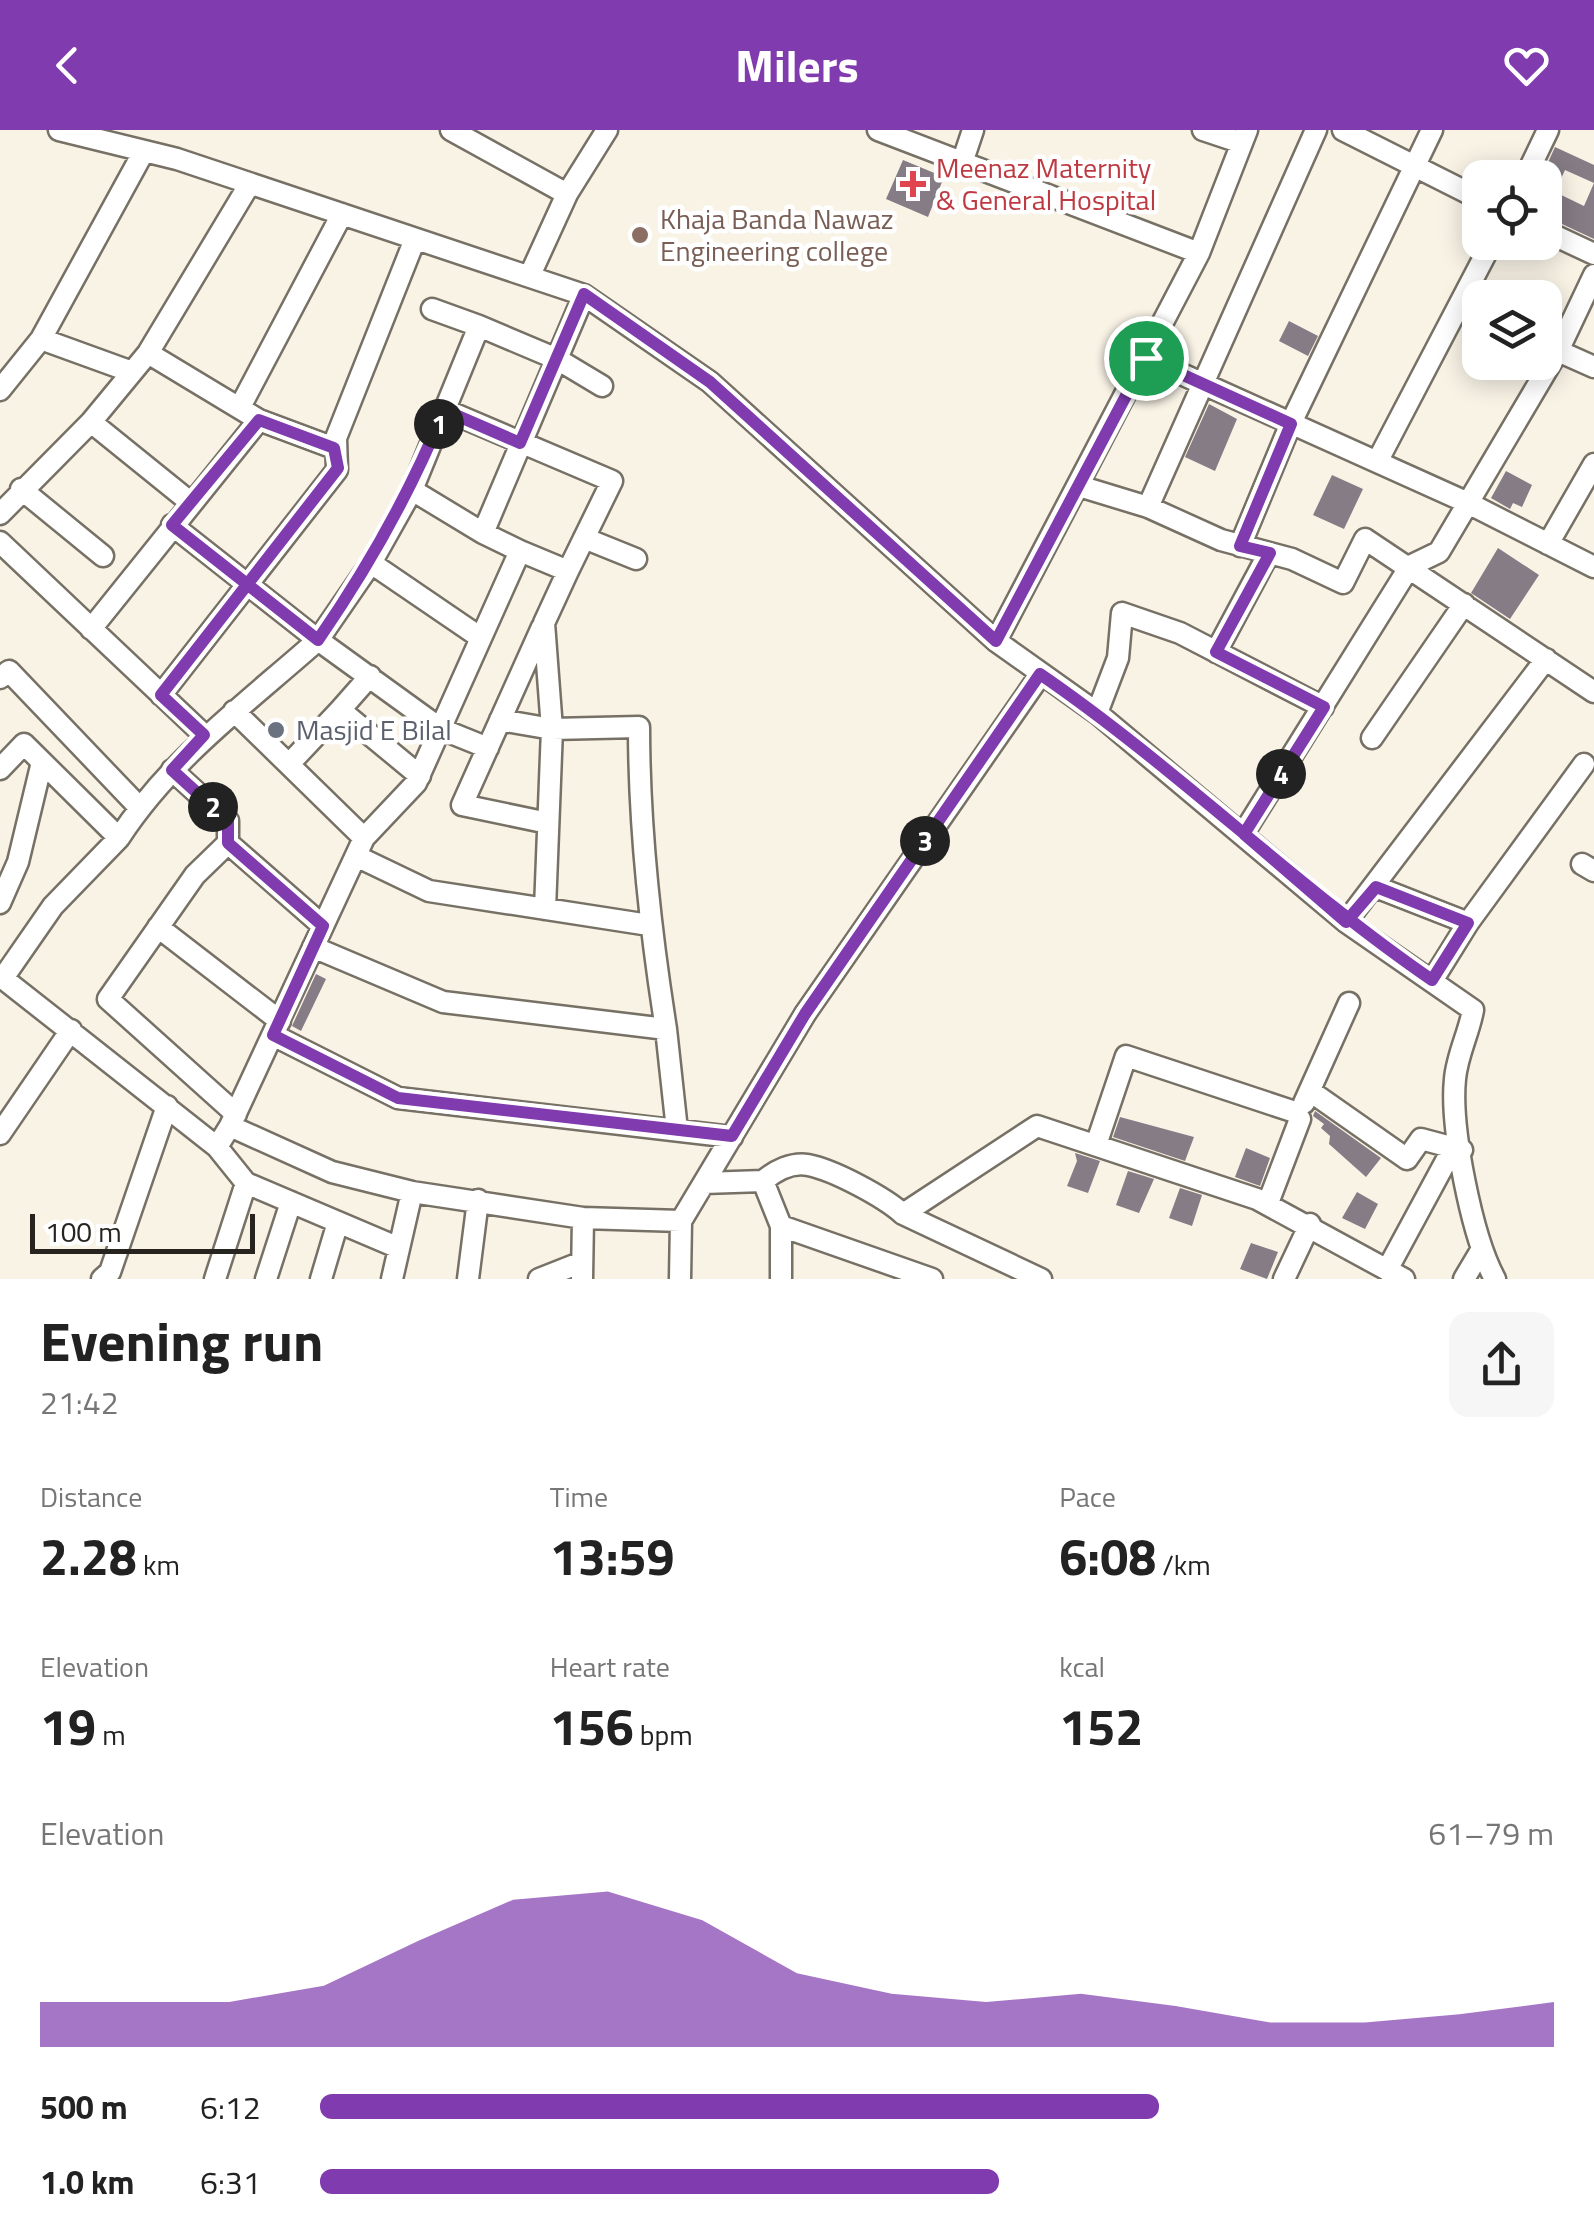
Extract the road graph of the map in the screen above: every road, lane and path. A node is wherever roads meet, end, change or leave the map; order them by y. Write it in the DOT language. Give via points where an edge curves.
graph roads {
  1 [pos="59,130"];
  2 [pos="451,130"];
  3 [pos="607,130"];
  4 [pos="878,130"];
  5 [pos="973,130"];
  6 [pos="1203,130"];
  7 [pos="1316,130"];
  8 [pos="1343,130"];
  9 [pos="1432,130"];
  10 [pos="1548,130"];
  11 [pos="1245,137"];
  12 [pos="144,151"];
  13 [pos="963,160"];
  14 [pos="1534,160"];
  15 [pos="1414,166"];
  16 [pos="248,186"];
  17 [pos="1462,190"];
  18 [pos="567,194"];
  19 [pos="342,214"];
  20 [pos="415,239"];
  21 [pos="1562,239"];
  22 [pos="1199,253"];
  23 [pos="1594,254"];
  24 [pos="1483,260"];
  25 [pos="530,276"];
  26 [pos="1594,276"];
  27 [pos="584,294"];
  28 [pos="432,309"];
  29 [pos="479,326"];
  30 [pos="42,339"];
  31 [pos="1562,343"];
  32 [pos="148,353"];
  33 [pos="1562,353"];
  34 [pos="1146,358"];
  35 [pos="557,359"];
  36 [pos="1594,367"];
  37 [pos="132,372"];
  38 [pos="1540,380"];
  39 [pos="1200,383"];
  40 [pos="602,386"];
  41 [pos="0,390"];
  42 [pos="240,407"];
  43 [pos="444,410"];
  44 [pos="259,420"];
  45 [pos="92,422"];
  46 [pos="1291,424"];
  47 [pos="520,443"];
  48 [pos="334,448"];
  49 [pos="1377,462"];
  50 [pos="1594,464"];
  51 [pos="1079,486"];
  52 [pos="21,488"];
  53 [pos="412,490"];
  54 [pos="190,502"];
  55 [pos="1466,502"];
  56 [pos="1148,507"];
  57 [pos="0,514"];
  58 [pos="172,525"];
  59 [pos="483,534"];
  60 [pos="584,538"];
  61 [pos="1548,544"];
  62 [pos="4,546"];
  63 [pos="1240,546"];
  64 [pos="520,551"];
  65 [pos="1270,553"];
  66 [pos="103,556"];
  67 [pos="636,559"];
  68 [pos="372,563"];
  69 [pos="1410,566"];
  70 [pos="1594,567"];
  71 [pos="568,571"];
  72 [pos="0,572"];
  73 [pos="246,583"];
  74 [pos="1464,604"];
  75 [pos="544,623"];
  76 [pos="91,629"];
  77 [pos="481,638"];
  78 [pos="318,640"];
  79 [pos="996,641"];
  80 [pos="1216,652"];
  81 [pos="1546,659"];
  82 [pos="1040,674"];
  83 [pos="370,676"];
  84 [pos="0,678"];
  85 [pos="1594,692"];
  86 [pos="161,695"];
  87 [pos="1324,707"];
  88 [pos="340,710"];
  89 [pos="234,711"];
  90 [pos="1097,713"];
  91 [pos="500,720"];
  92 [pos="441,729"];
  93 [pos="552,730"];
  94 [pos="204,735"];
  95 [pos="1372,738"];
  96 [pos="488,748"];
  97 [pos="42,762"];
  98 [pos="289,764"];
  99 [pos="1584,764"];
  100 [pos="0,769"];
  101 [pos="172,770"];
  102 [pos="420,776"];
  103 [pos="139,806"];
  104 [pos="548,823"];
  105 [pos="1244,834"];
  106 [pos="119,838"];
  107 [pos="228,843"];
  108 [pos="360,847"];
  109 [pos="1376,887"];
  110 [pos="0,904"];
  111 [pos="544,909"];
  112 [pos="1346,922"];
  113 [pos="1468,923"];
  114 [pos="650,925"];
  115 [pos="323,926"];
  116 [pos="158,927"];
  117 [pos="314,947"];
  118 [pos="2,977"];
  119 [pos="1432,980"];
  120 [pos="1349,1003"];
  121 [pos="276,1028"];
  122 [pos="666,1029"];
  123 [pos="71,1030"];
  124 [pos="1310,1091"];
  125 [pos="167,1106"];
  126 [pos="1300,1114"];
  127 [pos="233,1120"];
  128 [pos="677,1130"];
  129 [pos="0,1134"];
  130 [pos="732,1136"];
  131 [pos="1096,1146"];
  132 [pos="217,1147"];
  133 [pos="1457,1149"];
  134 [pos="764,1181"];
  135 [pos="246,1182"];
  136 [pos="704,1182"];
  137 [pos="412,1192"];
  138 [pos="478,1200"];
  139 [pos="291,1202"];
  140 [pos="1268,1204"];
  141 [pos="903,1214"];
  142 [pos="583,1218"];
  143 [pos="681,1221"];
  144 [pos="338,1222"];
  145 [pos="1310,1224"];
  146 [pos="781,1226"];
  147 [pos="400,1248"];
  148 [pos="1480,1252"];
  149 [pos="582,1270"];
  150 [pos="1384,1273"];
  151 [pos="102,1279"];
  152 [pos="214,1279"];
  153 [pos="266,1279"];
  154 [pos="321,1279"];
  155 [pos="392,1279"];
  156 [pos="468,1279"];
  157 [pos="538,1279"];
  158 [pos="680,1279"];
  159 [pos="780,1279"];
  160 [pos="932,1279"];
  161 [pos="1040,1279"];
  162 [pos="1284,1279"];
  163 [pos="1464,1279"];
  164 [pos="1494,1279"];
  1 -- 12 [label="street"];
  2 -- 18 [label="street"];
  3 -- 18 [label="street"];
  4 -- 13 [label="street"];
  5 -- 13 [label="street"];
  6 -- 11 [label="street"];
  7 -- 39 [label="street"];
  8 -- 15 [label="street"];
  9 -- 15 [label="street"];
  10 -- 14 [label="street"];
  11 -- 22 [label="street"];
  12 -- 16 [label="street"];
  12 -- 30 [label="street"];
  13 -- 22 [label="street"];
  15 -- 17 [label="street"];
  15 -- 46 [label="street"];
  16 -- 19 [label="street"];
  16 -- 32 [label="street"];
  18 -- 25 [label="street"];
  19 -- 20 [label="street"];
  19 -- 42 [label="street"];
  20 -- 25 [label="street"];
  20 -- 48 [label="street"];
  21 -- 23 [label="street"];
  22 -- 34 [label="street"];
  24 -- 49 [label="street"];
  25 -- 27 [label="street"];
  26 -- 31 [label="street"];
  27 -- 35 [label="street"];
  27 -- 79 [label="street" via="710,382"];
  28 -- 29 [label="street"];
  29 -- 35 [label="street"];
  29 -- 43 [label="street"];
  30 -- 37 [label="street"];
  30 -- 41 [label="street"];
  32 -- 37 [label="street"];
  32 -- 42 [label="street"];
  33 -- 36 [label="street"];
  34 -- 39 [label="street"];
  34 -- 51 [label="street"];
  35 -- 40 [label="street"];
  35 -- 47 [label="street"];
  37 -- 45 [label="street"];
  38 -- 55 [label="street"];
  39 -- 46 [label="street"];
  39 -- 56 [label="street"];
  42 -- 44 [label="street"];
  43 -- 47 [label="street"];
  43 -- 53 [label="street"];
  44 -- 48 [label="street"];
  44 -- 54 [label="street"];
  45 -- 52 [label="street"];
  45 -- 54 [label="street"];
  46 -- 49 [label="street"];
  46 -- 63 [label="street"];
  47 -- 59 [label="street"];
  47 -- 60 [label="street" via="612,481"];
  48 -- 73 [label="street" via="336,470"];
  49 -- 55 [label="street"];
  50 -- 61 [label="street"];
  51 -- 56 [label="street"];
  51 -- 79 [label="street"];
  52 -- 57 [label="street"];
  52 -- 66 [label="street"];
  53 -- 59 [label="street"];
  53 -- 68 [label="street"];
  54 -- 58 [label="street"];
  55 -- 61 [label="street"];
  55 -- 69 [label="street" via="1439,552"];
  56 -- 63 [label="street"];
  58 -- 73 [label="street"];
  58 -- 76 [label="street"];
  59 -- 64 [label="street"];
  60 -- 67 [label="street"];
  60 -- 71 [label="street"];
  61 -- 70 [label="street"];
  62 -- 72 [label="street"];
  62 -- 76 [label="street"];
  63 -- 65 [label="street"];
  64 -- 71 [label="street"];
  64 -- 77 [label="street"];
  65 -- 69 [label="street" via="1343,583 1365,539"];
  65 -- 80 [label="street"];
  68 -- 77 [label="street"];
  68 -- 78 [label="street"];
  69 -- 74 [label="street"];
  69 -- 87 [label="street"];
  71 -- 75 [label="street"];
  73 -- 78 [label="street"];
  73 -- 86 [label="street"];
  74 -- 81 [label="street"];
  74 -- 95 [label="street"];
  75 -- 91 [label="street"];
  75 -- 93 [label="street"];
  76 -- 86 [label="street"];
  77 -- 92 [label="street"];
  78 -- 83 [label="street"];
  78 -- 89 [label="street"];
  79 -- 82 [label="street"];
  80 -- 87 [label="street"];
  80 -- 90 [label="street" via="1122,613 1118,658"];
  81 -- 85 [label="street"];
  81 -- 109 [label="street"];
  82 -- 90 [label="street"];
  82 -- 130 [label="street" via="805,1014"];
  83 -- 88 [label="street"];
  83 -- 92 [label="street"];
  84 -- 103 [label="street" via="8,670"];
  86 -- 94 [label="street"];
  87 -- 105 [label="street"];
  88 -- 98 [label="street"];
  88 -- 102 [label="street"];
  89 -- 94 [label="street"];
  89 -- 98 [label="street"];
  90 -- 105 [label="street"];
  91 -- 93 [label="street"];
  91 -- 96 [label="street"];
  92 -- 96 [label="street"];
  92 -- 102 [label="street"];
  93 -- 104 [label="street"];
  93 -- 114 [label="street" via="639,727"];
  94 -- 101 [label="street"];
  96 -- 104 [label="street" via="462,805"];
  97 -- 100 [label="street" via="24,744"];
  97 -- 106 [label="street"];
  97 -- 110 [label="street" via="18,862"];
  98 -- 108 [label="street"];
  99 -- 113 [label="street"];
  101 -- 103 [label="street"];
  101 -- 107 [label="street" via="228,821"];
  102 -- 108 [label="street"];
  103 -- 106 [label="street"];
  104 -- 111 [label="street"];
  105 -- 112 [label="street"];
  106 -- 118 [label="street" via="53,906"];
  107 -- 115 [label="street"];
  107 -- 116 [label="street"];
  108 -- 111 [label="street" via="429,891"];
  108 -- 115 [label="street"];
  109 -- 112 [label="street"];
  109 -- 113 [label="street"];
  111 -- 114 [label="street"];
  112 -- 119 [label="street"];
  113 -- 119 [label="street"];
  114 -- 122 [label="street"];
  115 -- 117 [label="street"];
  116 -- 121 [label="street"];
  116 -- 127 [label="street" via="108,1000"];
  117 -- 121 [label="street"];
  117 -- 122 [label="street" via="443,1002"];
  118 -- 123 [label="street"];
  119 -- 133 [label="street" via="1473,1010 1454,1085"];
  120 -- 124 [label="street"];
  121 -- 127 [label="street"];
  121 -- 128 [label="street" via="398,1098"];
  122 -- 128 [label="street"];
  123 -- 125 [label="street"];
  123 -- 129 [label="street"];
  124 -- 126 [label="street"];
  124 -- 133 [label="street" via="1407,1159 1421,1139"];
  125 -- 132 [label="street"];
  125 -- 151 [label="street" via="110,1272"];
  126 -- 131 [label="street" via="1126,1056"];
  126 -- 140 [label="street"];
  127 -- 132 [label="street"];
  127 -- 137 [label="street" via="332,1172"];
  128 -- 130 [label="street"];
  130 -- 136 [label="street"];
  131 -- 140 [label="street"];
  131 -- 141 [label="street" via="1037,1126"];
  132 -- 135 [label="street"];
  133 -- 148 [label="street"];
  133 -- 150 [label="street"];
  134 -- 136 [label="street"];
  134 -- 141 [label="street" via="778,1169 807,1164 886,1198"];
  134 -- 146 [label="street"];
  135 -- 139 [label="street"];
  135 -- 152 [label="street"];
  136 -- 143 [label="street"];
  137 -- 138 [label="street"];
  137 -- 147 [label="street"];
  138 -- 142 [label="street"];
  138 -- 156 [label="street"];
  139 -- 144 [label="street"];
  139 -- 153 [label="street"];
  140 -- 145 [label="street"];
  141 -- 161 [label="street"];
  142 -- 143 [label="street"];
  142 -- 149 [label="street"];
  143 -- 158 [label="street"];
  144 -- 147 [label="street"];
  144 -- 154 [label="street"];
  145 -- 150 [label="street"];
  145 -- 162 [label="street"];
  146 -- 159 [label="street"];
  146 -- 160 [label="street"];
  147 -- 155 [label="street"];
  148 -- 163 [label="street"];
  148 -- 164 [label="street"];
  149 -- 157 [label="street"];
}
